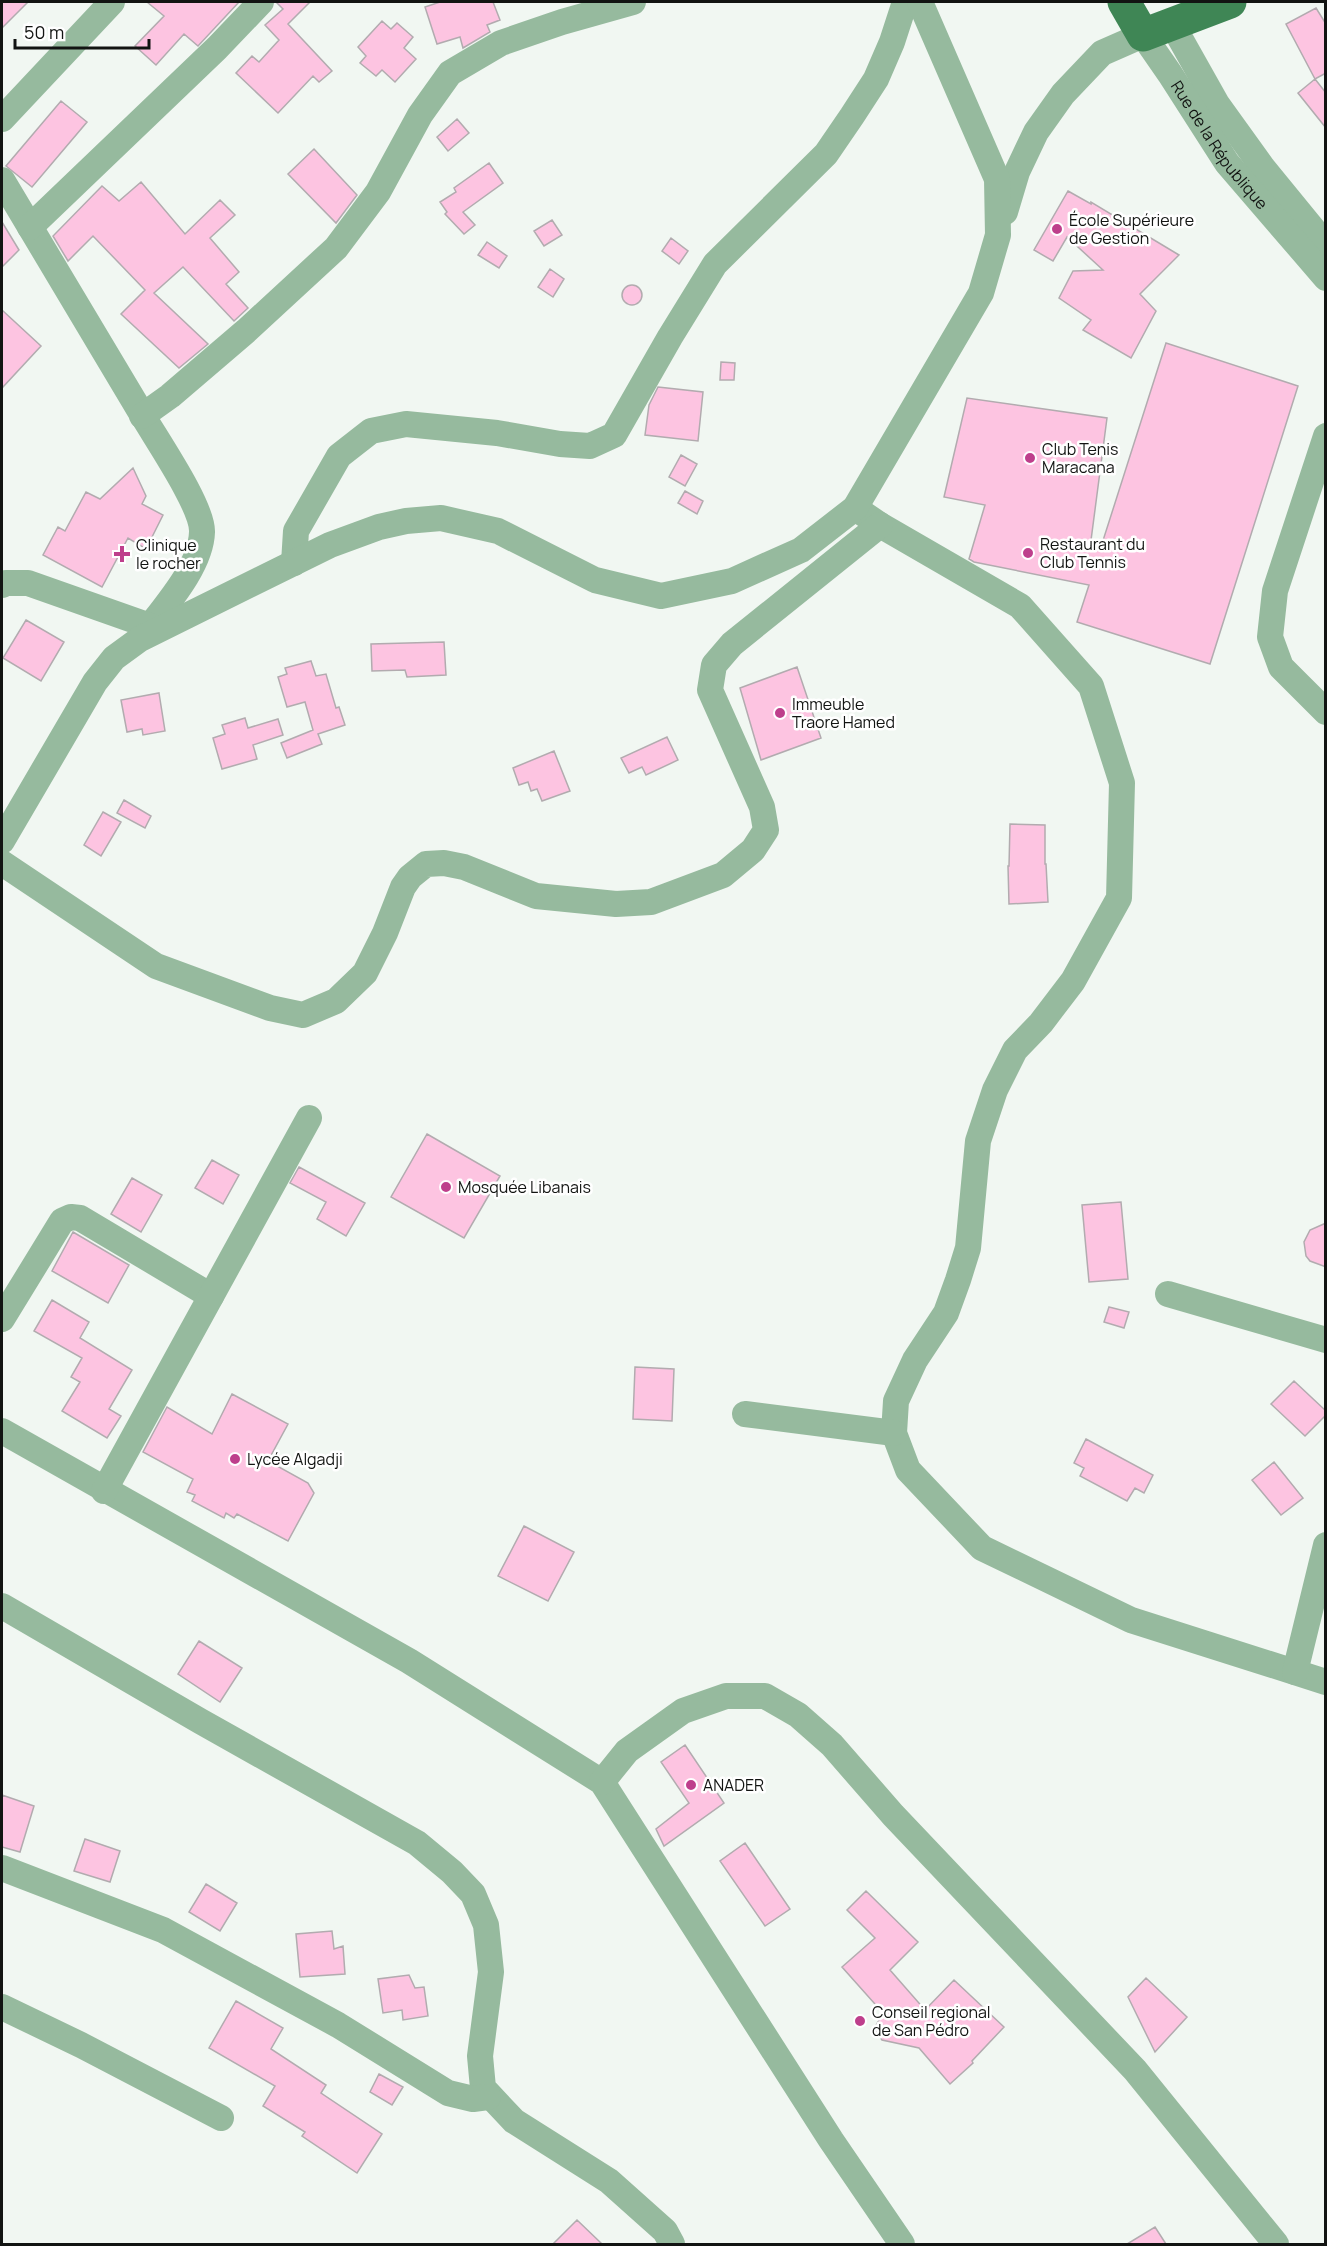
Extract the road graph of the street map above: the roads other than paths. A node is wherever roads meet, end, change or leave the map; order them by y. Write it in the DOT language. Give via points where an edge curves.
graph roads {
  1 [pos="112,2"];
  2 [pos="261,2"];
  3 [pos="633,2"];
  4 [pos="905,2"];
  5 [pos="920,2"];
  6 [pos="1124,2"];
  7 [pos="1230,2"];
  8 [pos="1158,20"];
  9 [pos="2,119"];
  10 [pos="2,180"];
  11 [pos="30,227"];
  12 [pos="998,235"];
  13 [pos="1326,246"];
  14 [pos="1326,278"];
  15 [pos="142,416"];
  16 [pos="1326,436"];
  17 [pos="855,508"];
  18 [pos="880,525"];
  19 [pos="294,563"];
  20 [pos="2,585"];
  21 [pos="145,633"];
  22 [pos="1326,712"];
  23 [pos="2,841"];
  24 [pos="2,863"];
  25 [pos="309,1118"];
  26 [pos="1168,1294"];
  27 [pos="211,1296"];
  28 [pos="2,1319"];
  29 [pos="1326,1340"];
  30 [pos="745,1414"];
  31 [pos="2,1431"];
  32 [pos="894,1433"];
  33 [pos="104,1491"];
  34 [pos="1326,1545"];
  35 [pos="2,1606"];
  36 [pos="1295,1672"];
  37 [pos="1326,1682"];
  38 [pos="602,1782"];
  39 [pos="2,1869"];
  40 [pos="2,2007"];
  41 [pos="488,2097"];
  42 [pos="221,2118"];
  43 [pos="672,2244"];
  44 [pos="902,2244"];
  45 [pos="1276,2244"];
  1 -- 9 [label="street"];
  2 -- 11 [label="street"];
  3 -- 15 [label="street" via="501,43 450,74 420,115 378,192 336,248 246,331"];
  4 -- 19 [label="street" via="880,70 858,107 826,154 715,264 614,435 590,446 406,424 371,431 339,456 296,531"];
  5 -- 12 [label="street" via="997,178"];
  6 -- 8 [label="main road, Rue de la République"];
  7 -- 8 [label="main road"];
  8 -- 12 [label="street" via="1102,53 1063,94 1036,132 1017,172"];
  8 -- 13 [label="street, Rue de la République" via="1263,168"];
  8 -- 14 [label="street, Rue de la République" via="1170,74 1227,163"];
  10 -- 11 [label="street"];
  11 -- 15 [label="street"];
  12 -- 17 [label="street" via="981,293"];
  15 -- 21 [label="street" via="198,512 202,530 199,549 187,573"];
  16 -- 22 [label="street" via="1275,591 1270,637 1281,667"];
  17 -- 18 [label="street"];
  17 -- 19 [label="street" via="801,550 742,577 661,596 595,580 498,531 441,518 406,520 379,527"];
  18 -- 24 [label="street" via="732,644 714,665 710,690 762,807 766,830 753,850 723,875 651,902 616,904 536,896 464,867 444,862 426,864 403,887 365,973 336,1001 303,1015 270,1008 156,966"];
  18 -- 32 [label="street" via="1020,606 1091,686 1122,783 1119,898 1073,981 1015,1050 995,1090 978,1140 968,1248 946,1313 915,1360 896,1401"];
  19 -- 21 [label="street"];
  20 -- 21 [label="street" via="28,583"];
  21 -- 23 [label="street" via="114,658 95,682"];
  25 -- 27 [label="street"];
  26 -- 29 [label="street"];
  27 -- 28 [label="street" via="80,1218 70,1217 62,1221"];
  27 -- 33 [label="street"];
  30 -- 32 [label="street"];
  31 -- 33 [label="street"];
  32 -- 36 [label="street" via="908,1470 982,1548 1131,1620"];
  33 -- 38 [label="street" via="409,1660"];
  34 -- 36 [label="street"];
  35 -- 41 [label="street" via="417,1843 452,1872 473,1894 486,1924 491,1972 480,2056 483,2088"];
  36 -- 37 [label="street"];
  38 -- 44 [label="street"];
  38 -- 45 [label="street" via="627,1751 683,1711 726,1696 765,1696 798,1715 832,1745 893,1815 1135,2070"];
  39 -- 41 [label="street" via="163,1930 338,2025 448,2093 473,2099"];
  40 -- 42 [label="street"];
  41 -- 43 [label="street" via="514,2121 609,2181 665,2231"];
}
